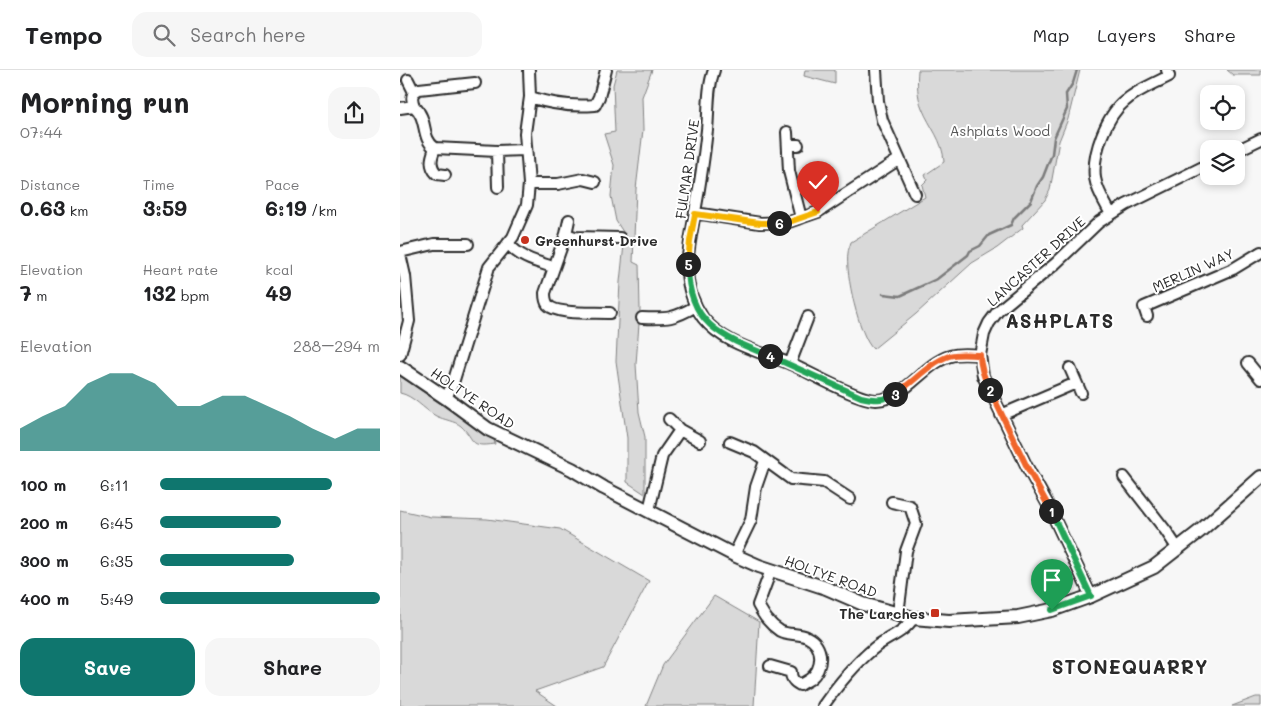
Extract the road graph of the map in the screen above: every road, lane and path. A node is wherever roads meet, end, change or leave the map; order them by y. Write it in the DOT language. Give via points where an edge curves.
graph roads {
  1 [pos="529,70"];
  2 [pos="606,70"];
  3 [pos="714,70"];
  4 [pos="876,70"];
  5 [pos="1167,70"];
  6 [pos="408,80"];
  7 [pos="475,82"];
  8 [pos="414,92"];
  9 [pos="530,98"];
  10 [pos="414,106"];
  11 [pos="400,108"];
  12 [pos="787,132"];
  13 [pos="1261,139"];
  14 [pos="1245,147"];
  15 [pos="434,148"];
  16 [pos="525,150"];
  17 [pos="497,151"];
  18 [pos="898,160"];
  19 [pos="1200,169"];
  20 [pos="445,175"];
  21 [pos="595,182"];
  22 [pos="529,184"];
  23 [pos="498,187"];
  24 [pos="915,194"];
  25 [pos="695,214"];
  26 [pos="1111,214"];
  27 [pos="801,218"];
  28 [pos="569,220"];
  29 [pos="566,234"];
  30 [pos="620,238"];
  31 [pos="508,243"];
  32 [pos="468,244"];
  33 [pos="1261,252"];
  34 [pos="400,253"];
  35 [pos="553,267"];
  36 [pos="404,303"];
  37 [pos="696,306"];
  38 [pos="610,313"];
  39 [pos="1147,316"];
  40 [pos="808,317"];
  41 [pos="642,318"];
  42 [pos="400,354"];
  43 [pos="980,355"];
  44 [pos="1248,363"];
  45 [pos="790,364"];
  46 [pos="400,367"];
  47 [pos="1070,368"];
  48 [pos="1261,379"];
  49 [pos="1076,383"];
  50 [pos="1081,393"];
  51 [pos="446,398"];
  52 [pos="1001,415"];
  53 [pos="669,420"];
  54 [pos="680,430"];
  55 [pos="700,441"];
  56 [pos="730,442"];
  57 [pos="765,461"];
  58 [pos="1124,477"];
  59 [pos="1261,477"];
  60 [pos="850,499"];
  61 [pos="892,502"];
  62 [pos="649,510"];
  63 [pos="1178,549"];
  64 [pos="734,555"];
  65 [pos="772,570"];
  66 [pos="1091,596"];
  67 [pos="898,614"];
  68 [pos="913,618"];
  69 [pos="770,666"];
  70 [pos="824,706"];
  1 -- 9 [label="street"];
  2 -- 9 [label="street" via="595,105 570,106"];
  3 -- 25 [label="street, FULMAR DRIVE"];
  4 -- 18 [label="street" via="882,120"];
  5 -- 26 [label="street" via="1169,76 1126,99 1108,121 1096,156 1095,179"];
  6 -- 8 [label="street"];
  7 -- 8 [label="street"];
  8 -- 10 [label="street"];
  9 -- 16 [label="street"];
  10 -- 11 [label="street"];
  10 -- 15 [label="street" via="421,112 428,143"];
  12 -- 27 [label="street" via="793,145 789,171"];
  13 -- 14 [label="street"];
  15 -- 17 [label="street"];
  15 -- 20 [label="street" via="431,156 433,170"];
  16 -- 17 [label="street"];
  16 -- 22 [label="street"];
  17 -- 23 [label="street"];
  18 -- 24 [label="street"];
  18 -- 27 [label="street" via="818,212"];
  19 -- 26 [label="street, LANCASTER DRIVE"];
  21 -- 22 [label="street" via="583,179 558,184"];
  22 -- 31 [label="street" via="525,211"];
  25 -- 27 [label="street" via="760,223"];
  25 -- 37 [label="street, FULMAR DRIVE" via="688,274"];
  26 -- 43 [label="street, LANCASTER DRIVE" via="998,311 984,334"];
  28 -- 29 [label="street"];
  29 -- 30 [label="street"];
  29 -- 35 [label="street"];
  31 -- 35 [label="street" via="522,256"];
  31 -- 51 [label="street" via="489,267"];
  32 -- 34 [label="street" via="434,244"];
  33 -- 39 [label="street, MERLIN WAY" via="1233,269 1144,307"];
  34 -- 36 [label="street" via="405,276"];
  35 -- 38 [label="street" via="545,293 545,300 551,307 562,311"];
  36 -- 42 [label="street" via="409,313 408,327"];
  37 -- 41 [label="street" via="679,316"];
  37 -- 45 [label="street, FULMAR DRIVE" via="715,331"];
  40 -- 45 [label="street"];
  43 -- 45 [label="street, FULMAR DRIVE" via="949,356 899,392 875,400 861,397"];
  43 -- 52 [label="street, LANCASTER DRIVE" via="983,376"];
  44 -- 48 [label="street"];
  46 -- 51 [label="main road, HOLTYE ROAD"];
  47 -- 49 [label="street"];
  49 -- 50 [label="street"];
  49 -- 52 [label="street"];
  51 -- 62 [label="main road, HOLTYE ROAD" via="488,429"];
  52 -- 66 [label="street, LANCASTER DRIVE" via="1048,503"];
  53 -- 54 [label="street"];
  54 -- 55 [label="street"];
  54 -- 62 [label="street" via="662,456"];
  56 -- 57 [label="street" via="754,452"];
  57 -- 60 [label="street" via="791,479 824,482"];
  57 -- 64 [label="street" via="756,487 751,520"];
  58 -- 63 [label="street"];
  59 -- 63 [label="main road, HOLTYE ROAD"];
  61 -- 67 [label="street" via="910,506 916,524 906,551"];
  62 -- 64 [label="main road, HOLTYE ROAD"];
  63 -- 66 [label="main road, HOLTYE ROAD" via="1154,567"];
  64 -- 65 [label="main road, HOLTYE ROAD"];
  65 -- 67 [label="main road, HOLTYE ROAD"];
  65 -- 69 [label="street" via="758,605 765,619 782,632 807,637 815,643 821,661 818,670 800,685 791,672"];
  66 -- 68 [label="main road, HOLTYE ROAD" via="1052,610 1018,617 949,621"];
  67 -- 68 [label="main road, HOLTYE ROAD"];
  68 -- 70 [label="street" via="909,625 873,648"];
}
